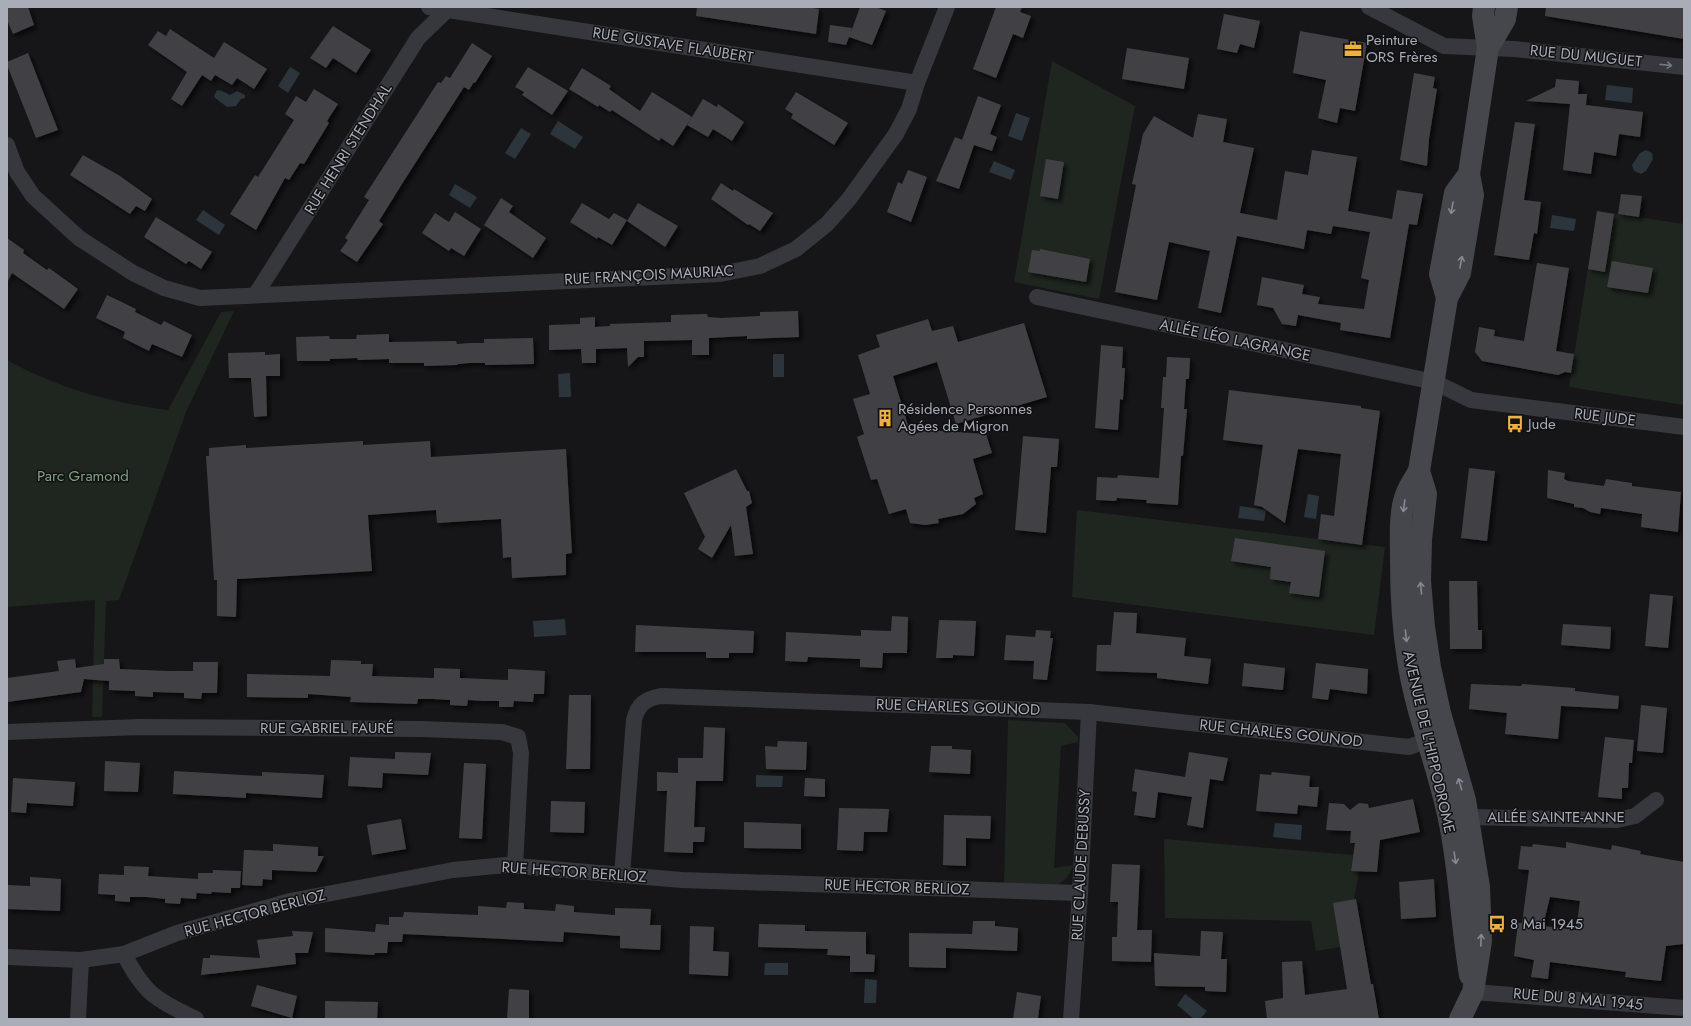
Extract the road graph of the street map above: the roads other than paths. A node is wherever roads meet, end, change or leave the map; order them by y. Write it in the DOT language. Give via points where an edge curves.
graph roads {
  1 [pos="429,7"];
  2 [pos="947,7"];
  3 [pos="1369,7"];
  4 [pos="1484,7"];
  5 [pos="1507,7"];
  6 [pos="447,8"];
  7 [pos="1488,48"];
  8 [pos="1684,67"];
  9 [pos="917,83"];
  10 [pos="7,145"];
  11 [pos="256,294"];
  12 [pos="1037,297"];
  13 [pos="1434,382"];
  14 [pos="1684,427"];
  15 [pos="1089,712"];
  16 [pos="7,732"];
  17 [pos="1437,737"];
  18 [pos="1656,800"];
  19 [pos="1459,818"];
  20 [pos="515,866"];
  21 [pos="622,875"];
  22 [pos="1080,893"];
  23 [pos="124,954"];
  24 [pos="7,957"];
  25 [pos="81,960"];
  26 [pos="1473,992"];
  27 [pos="1684,1008"];
  28 [pos="78,1019"];
  29 [pos="196,1019"];
  30 [pos="1071,1019"];
  31 [pos="1460,1019"];
  32 [pos="1476,1019"];
  1 -- 6 [label="street, RUE GUSTAVE FLAUBERT"];
  2 -- 9 [label="street, RUE FRANÇOIS MAURIAC"];
  3 -- 7 [label="street, RUE DU MUGUET" via="1444,46"];
  4 -- 7 [label="street"];
  5 -- 7 [label="street" via="1505,19"];
  6 -- 9 [label="street, RUE GUSTAVE FLAUBERT"];
  6 -- 11 [label="street, RUE HENRI STENDHAL" via="418,38"];
  7 -- 8 [label="street, RUE DU MUGUET, one-way"];
  7 -- 13 [label="street, AVENUE DE L'HIPPODROME" via="1469,174 1455,193 1440,274 1447,298"];
  9 -- 11 [label="street, RUE FRANÇOIS MAURIAC" via="909,109 896,134 849,199 827,224 796,249 760,266 720,274"];
  10 -- 11 [label="street, RUE FRANÇOIS MAURIAC" via="17,172 33,196 79,238 133,273 164,288 200,298"];
  12 -- 13 [label="street, ALLÉE LÉO LAGRANGE"];
  13 -- 14 [label="street, RUE JUDE" via="1471,400"];
  13 -- 17 [label="street, AVENUE DE L'HIPPODROME" via="1419,471 1406,496 1402,524 1401,589 1408,661"];
  15 -- 17 [label="street, RUE CHARLES GOUNOD" via="1409,747"];
  15 -- 21 [label="street, RUE CHARLES GOUNOD" via="661,696 650,698 636,709 634,720"];
  15 -- 22 [label="street, RUE CLAUDE DEBUSSY"];
  16 -- 20 [label="street, RUE GABRIEL FAURÉ" via="147,727 421,728 502,732 518,737 521,753"];
  17 -- 19 [label="street, AVENUE DE L'HIPPODROME" via="1440,779"];
  18 -- 19 [label="street, ALLÉE SAINTE-ANNE" via="1635,816 1617,820"];
  19 -- 26 [label="street, AVENUE DE L'HIPPODROME"];
  20 -- 21 [label="street, RUE HECTOR BERLIOZ"];
  20 -- 23 [label="street, RUE HECTOR BERLIOZ" via="453,870 290,901 177,933"];
  21 -- 22 [label="street, RUE HECTOR BERLIOZ" via="682,880"];
  22 -- 30 [label="street, RUE CLAUDE DEBUSSY"];
  23 -- 25 [label="street, RUE HECTOR BERLIOZ"];
  23 -- 29 [label="street" via="144,988 161,1002"];
  24 -- 25 [label="street, RUE HECTOR BERLIOZ"];
  25 -- 28 [label="street"];
  26 -- 27 [label="street, RUE DU 8 MAI 1945"];
  26 -- 31 [label="street"];
  26 -- 32 [label="street, AVENUE DE L'HIPPODROME"];
}
